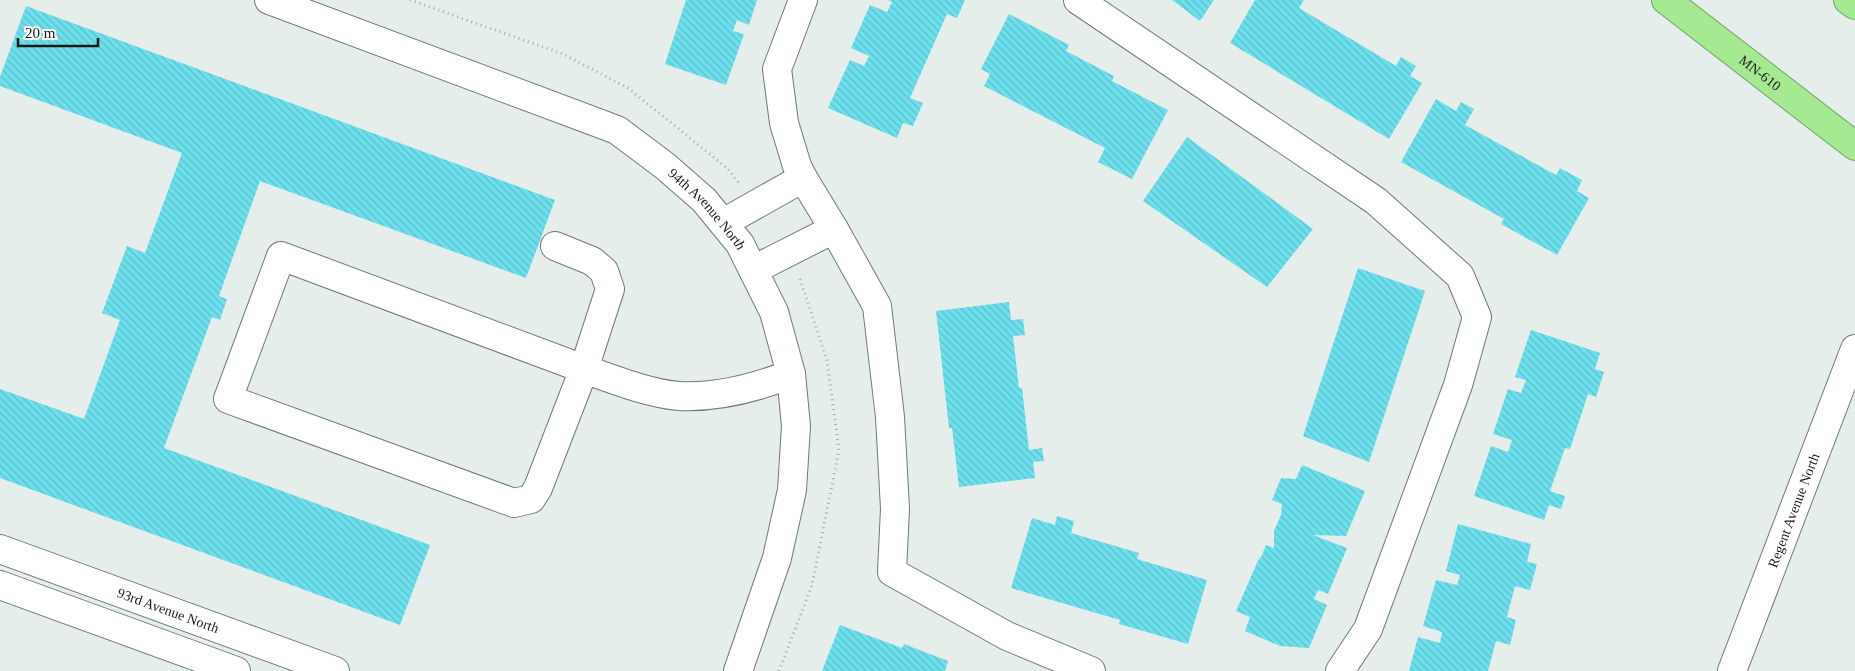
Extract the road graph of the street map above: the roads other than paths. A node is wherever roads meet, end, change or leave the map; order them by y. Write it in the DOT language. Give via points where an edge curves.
graph roads {
  1 [pos="269,0"];
  2 [pos="802,0"];
  3 [pos="1078,0"];
  4 [pos="1666,0"];
  5 [pos="1848,0"];
  6 [pos="1855,5"];
  7 [pos="1855,146"];
  8 [pos="803,178"];
  9 [pos="723,223"];
  10 [pos="834,229"];
  11 [pos="555,246"];
  12 [pos="753,270"];
  13 [pos="1855,349"];
  14 [pos="584,369"];
  15 [pos="791,374"];
  16 [pos="0,549"];
  17 [pos="0,585"];
  18 [pos="236,671"];
  19 [pos="335,671"];
  20 [pos="738,671"];
  21 [pos="1091,671"];
  22 [pos="1340,671"];
  23 [pos="1732,671"];
  1 -- 9 [label="street, 94th Avenue North" via="616,130 665,166 704,200"];
  2 -- 8 [label="street" via="776,69 784,122"];
  3 -- 22 [label="street" via="1376,200 1460,276 1474,309 1477,318 1458,385 1368,629"];
  4 -- 7 [label="highway, MN-610"];
  5 -- 6 [label="highway"];
  8 -- 9 [label="street"];
  8 -- 10 [label="street"];
  9 -- 12 [label="street, 94th Avenue North" via="740,244"];
  10 -- 12 [label="street"];
  10 -- 21 [label="street" via="877,306 890,417 895,509 892,572 1007,636"];
  11 -- 14 [label="street" via="592,261 604,271 610,289"];
  12 -- 15 [label="street, 94th Avenue North" via="774,312"];
  13 -- 23 [label="street, Regent Avenue North"];
  14 -- 14 [label="street" via="281,256 228,399 514,503 531,499 538,488"];
  14 -- 15 [label="street" via="632,386 678,396 714,396 756,387"];
  15 -- 20 [label="street, 94th Avenue North" via="796,426 792,490 777,558"];
  16 -- 19 [label="street, 93rd Avenue North"];
  17 -- 18 [label="street"];
}
